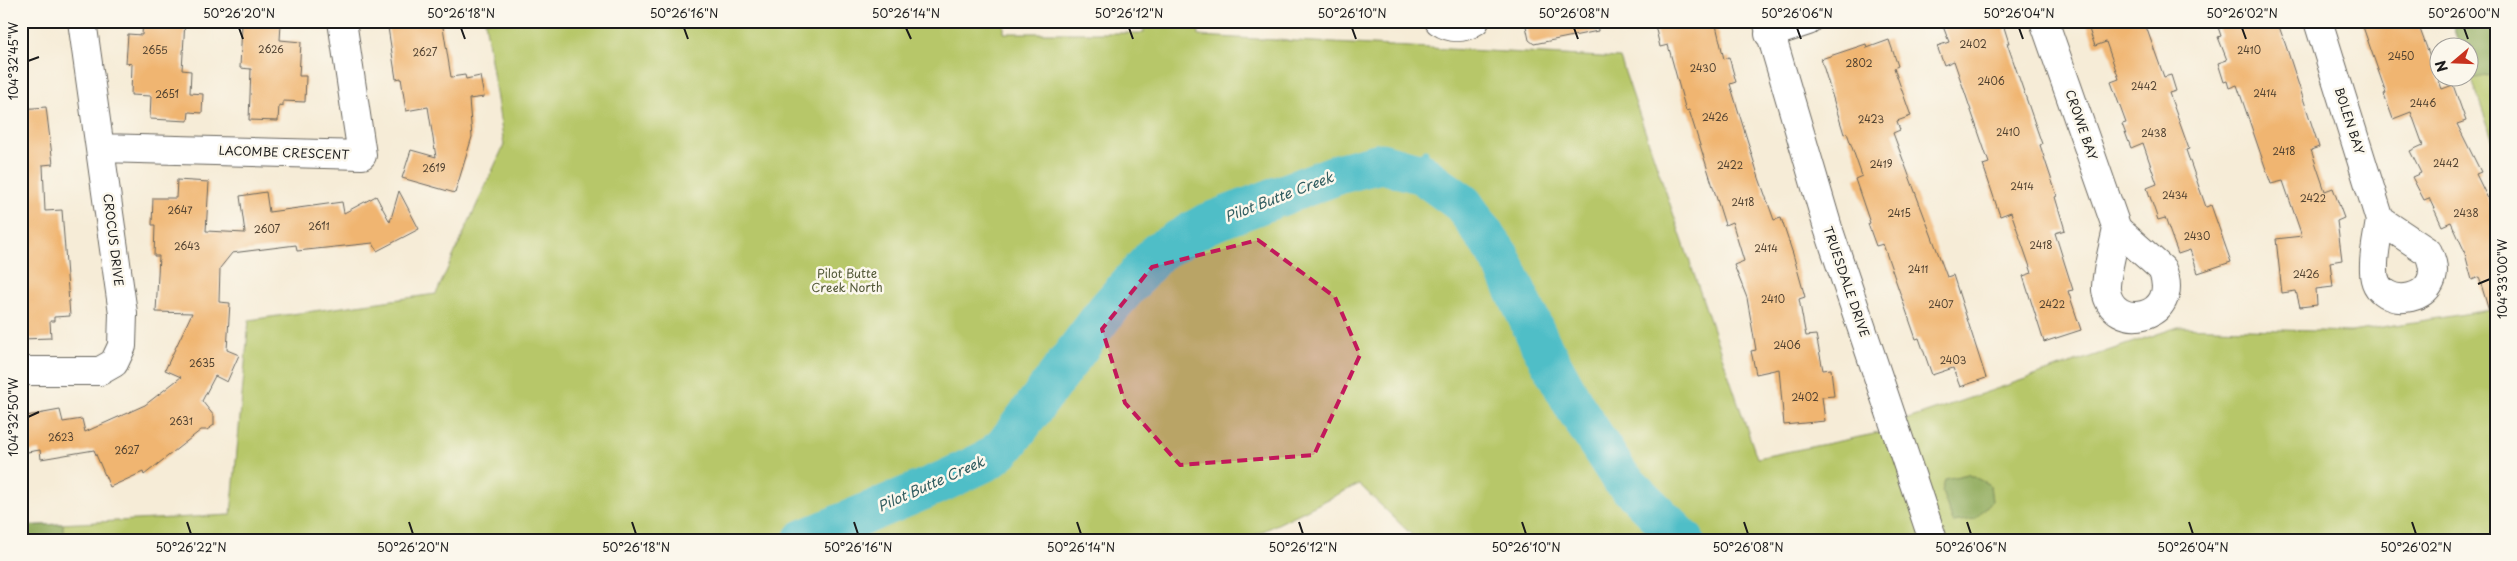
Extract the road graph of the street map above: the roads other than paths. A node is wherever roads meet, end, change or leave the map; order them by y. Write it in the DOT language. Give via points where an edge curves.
graph roads {
  1 [pos="82,21"];
  2 [pos="342,21"];
  3 [pos="1439,21"];
  4 [pos="1475,21"];
  5 [pos="1808,21"];
  6 [pos="2044,21"];
  7 [pos="2318,21"];
  8 [pos="1768,27"];
  9 [pos="101,148"];
  10 [pos="2380,220"];
  11 [pos="2117,229"];
  12 [pos="21,372"];
  13 [pos="1934,540"];
  1 -- 9 [label="street, CROCUS DRIVE"];
  2 -- 9 [label="street, LACOMBE CRESCENT" via="362,155"];
  3 -- 4 [label="street" via="1460,28"];
  5 -- 8 [label="street"];
  6 -- 11 [label="street, CROWE BAY"];
  7 -- 10 [label="street, BOLEN BAY"];
  8 -- 13 [label="street, TRUESDALE DRIVE" via="1828,228"];
  9 -- 12 [label="street, CROCUS DRIVE" via="123,313 122,346 114,363 100,371"];
}
